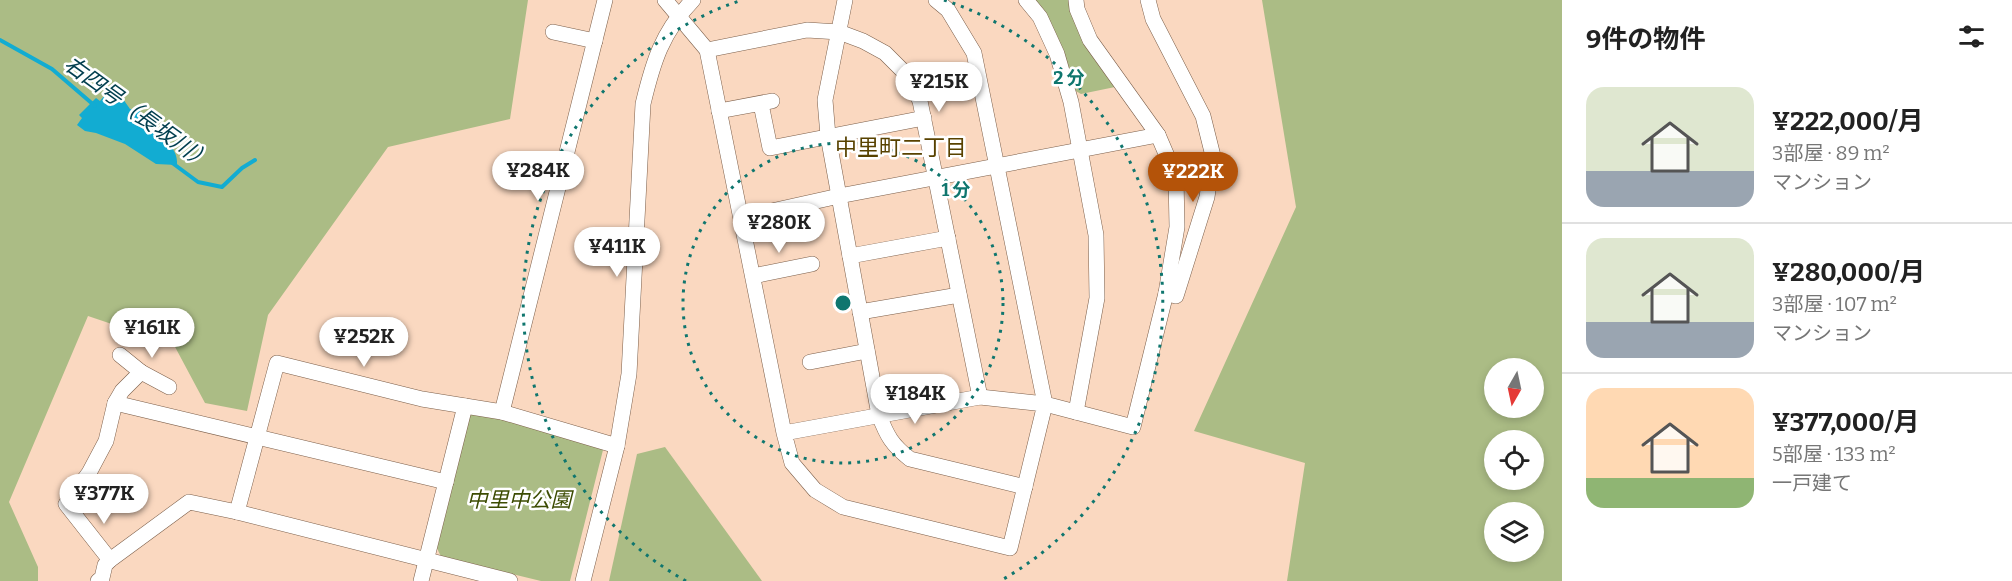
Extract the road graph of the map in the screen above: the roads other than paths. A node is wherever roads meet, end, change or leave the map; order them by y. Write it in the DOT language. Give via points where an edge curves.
graph roads {
  1 [pos="605,0"];
  2 [pos="665,0"];
  3 [pos="693,0"];
  4 [pos="845,0"];
  5 [pos="936,0"];
  6 [pos="1026,0"];
  7 [pos="1076,0"];
  8 [pos="1148,0"];
  9 [pos="677,17"];
  10 [pos="553,32"];
  11 [pos="839,32"];
  12 [pos="595,41"];
  13 [pos="707,50"];
  14 [pos="719,111"];
  15 [pos="924,118"];
  16 [pos="1158,135"];
  17 [pos="828,136"];
  18 [pos="1080,150"];
  19 [pos="998,165"];
  20 [pos="935,177"];
  21 [pos="839,196"];
  22 [pos="741,218"];
  23 [pos="948,238"];
  24 [pos="850,256"];
  25 [pos="812,264"];
  26 [pos="753,276"];
  27 [pos="1166,293"];
  28 [pos="959,295"];
  29 [pos="860,312"];
  30 [pos="867,351"];
  31 [pos="120,355"];
  32 [pos="810,362"];
  33 [pos="141,372"];
  34 [pos="169,387"];
  35 [pos="980,397"];
  36 [pos="115,403"];
  37 [pos="1045,404"];
  38 [pos="465,406"];
  39 [pos="502,412"];
  40 [pos="1076,412"];
  41 [pos="879,415"];
  42 [pos="784,433"];
  43 [pos="257,437"];
  44 [pos="617,446"];
  45 [pos="446,482"];
  46 [pos="1025,487"];
  47 [pos="237,512"];
  48 [pos="110,560"];
  49 [pos="426,560"];
  50 [pos="98,581"];
  51 [pos="421,581"];
  52 [pos="510,581"];
  53 [pos="583,581"];
  1 -- 12 [label="street"];
  2 -- 9 [label="street"];
  3 -- 9 [label="street"];
  4 -- 11 [label="street"];
  5 -- 19 [label="street" via="948,10 974,53"];
  6 -- 18 [label="street" via="1040,17 1058,54"];
  7 -- 16 [label="street" via="1090,40"];
  8 -- 27 [label="street" via="1153,19 1203,116 1213,156 1207,197 1176,296"];
  9 -- 13 [label="street"];
  9 -- 44 [label="street" via="653,62 643,104 629,374"];
  10 -- 12 [label="street"];
  11 -- 13 [label="street" via="807,30"];
  11 -- 15 [label="street" via="885,53 907,75"];
  11 -- 17 [label="street" via="825,100"];
  12 -- 39 [label="street"];
  13 -- 14 [label="street"];
  14 -- 17 [label="street" via="766,102 770,148"];
  14 -- 22 [label="street"];
  15 -- 17 [label="street"];
  15 -- 20 [label="street"];
  16 -- 18 [label="street"];
  16 -- 27 [label="street" via="1176,177 1177,227"];
  17 -- 21 [label="street"];
  18 -- 19 [label="street"];
  18 -- 40 [label="street" via="1096,235 1097,298"];
  19 -- 20 [label="street"];
  19 -- 37 [label="street"];
  20 -- 21 [label="street"];
  20 -- 23 [label="street"];
  21 -- 22 [label="street"];
  21 -- 24 [label="street"];
  22 -- 26 [label="street"];
  23 -- 24 [label="street"];
  23 -- 28 [label="street"];
  24 -- 29 [label="street"];
  25 -- 26 [label="street"];
  26 -- 42 [label="street"];
  27 -- 40 [label="street" via="1133,427"];
  28 -- 29 [label="street"];
  28 -- 35 [label="street"];
  29 -- 30 [label="street"];
  30 -- 32 [label="street"];
  30 -- 41 [label="street"];
  31 -- 33 [label="street"];
  33 -- 34 [label="street"];
  33 -- 36 [label="street"];
  35 -- 37 [label="street"];
  35 -- 41 [label="street"];
  36 -- 43 [label="street"];
  36 -- 48 [label="street" via="106,441 66,504"];
  37 -- 40 [label="street"];
  37 -- 46 [label="street"];
  38 -- 39 [label="street"];
  38 -- 43 [label="street" via="277,363"];
  38 -- 45 [label="street"];
  39 -- 44 [label="street"];
  41 -- 42 [label="street"];
  41 -- 46 [label="street" via="885,433 910,459"];
  42 -- 46 [label="street" via="792,463 815,490 843,507 1010,548"];
  43 -- 45 [label="street"];
  43 -- 47 [label="street"];
  44 -- 53 [label="street"];
  45 -- 49 [label="street"];
  47 -- 48 [label="street" via="189,502"];
  47 -- 49 [label="street"];
  48 -- 50 [label="street"];
  49 -- 51 [label="street"];
  49 -- 52 [label="street"];
}
